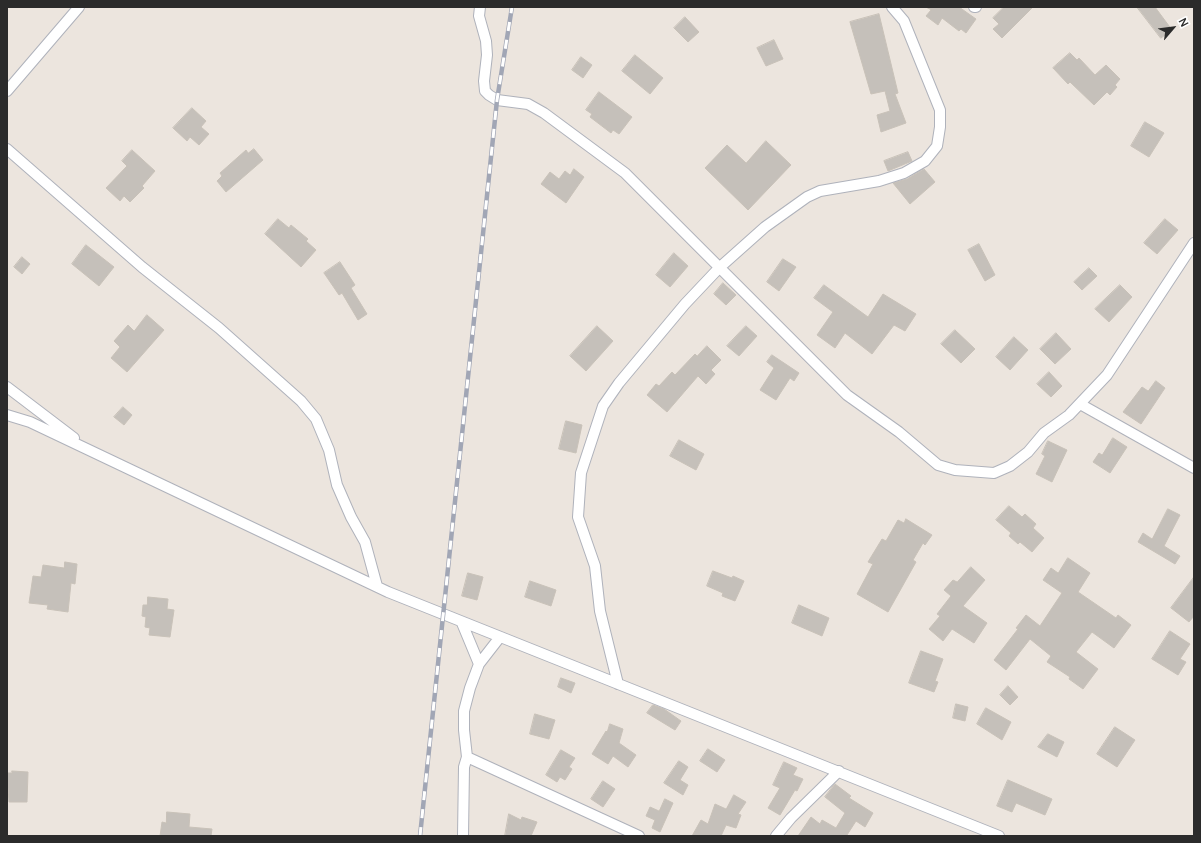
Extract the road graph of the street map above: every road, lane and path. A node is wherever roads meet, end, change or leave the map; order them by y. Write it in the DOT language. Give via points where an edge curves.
graph roads {
  1 [pos="79,7"];
  2 [pos="480,7"];
  3 [pos="892,7"];
  4 [pos="7,91"];
  5 [pos="7,149"];
  6 [pos="1194,243"];
  7 [pos="719,268"];
  8 [pos="7,387"];
  9 [pos="1080,404"];
  10 [pos="7,415"];
  11 [pos="86,448"];
  12 [pos="1194,468"];
  13 [pos="377,586"];
  14 [pos="462,622"];
  15 [pos="500,637"];
  16 [pos="479,664"];
  17 [pos="618,684"];
  18 [pos="467,757"];
  19 [pos="839,771"];
  20 [pos="463,836"];
  21 [pos="639,836"];
  22 [pos="776,836"];
  23 [pos="999,836"];
  1 -- 4 [label="street"];
  2 -- 7 [label="street" via="479,16 487,55 485,92 497,100 528,104 544,113 625,173"];
  3 -- 7 [label="street" via="904,21 940,110 936,146 925,161 904,173 879,181 820,191 807,197 765,227"];
  5 -- 13 [label="street" via="142,267 219,328 301,401 316,419 329,450 337,485 365,542"];
  6 -- 9 [label="street" via="1107,375"];
  7 -- 9 [label="street" via="847,395 899,432 938,465 979,473 994,473 1010,466 1028,452 1044,433"];
  7 -- 17 [label="street" via="685,304 615,389 601,413 581,473 578,517 595,566 600,611"];
  8 -- 11 [label="street"];
  9 -- 12 [label="street"];
  10 -- 11 [label="street" via="30,422"];
  11 -- 13 [label="street"];
  13 -- 14 [label="street"];
  14 -- 15 [label="street"];
  14 -- 16 [label="street"];
  15 -- 16 [label="street"];
  15 -- 17 [label="street"];
  16 -- 18 [label="street" via="464,710"];
  17 -- 19 [label="street"];
  18 -- 20 [label="street" via="464,767"];
  18 -- 21 [label="street"];
  19 -- 22 [label="street"];
  19 -- 23 [label="street"];
}
